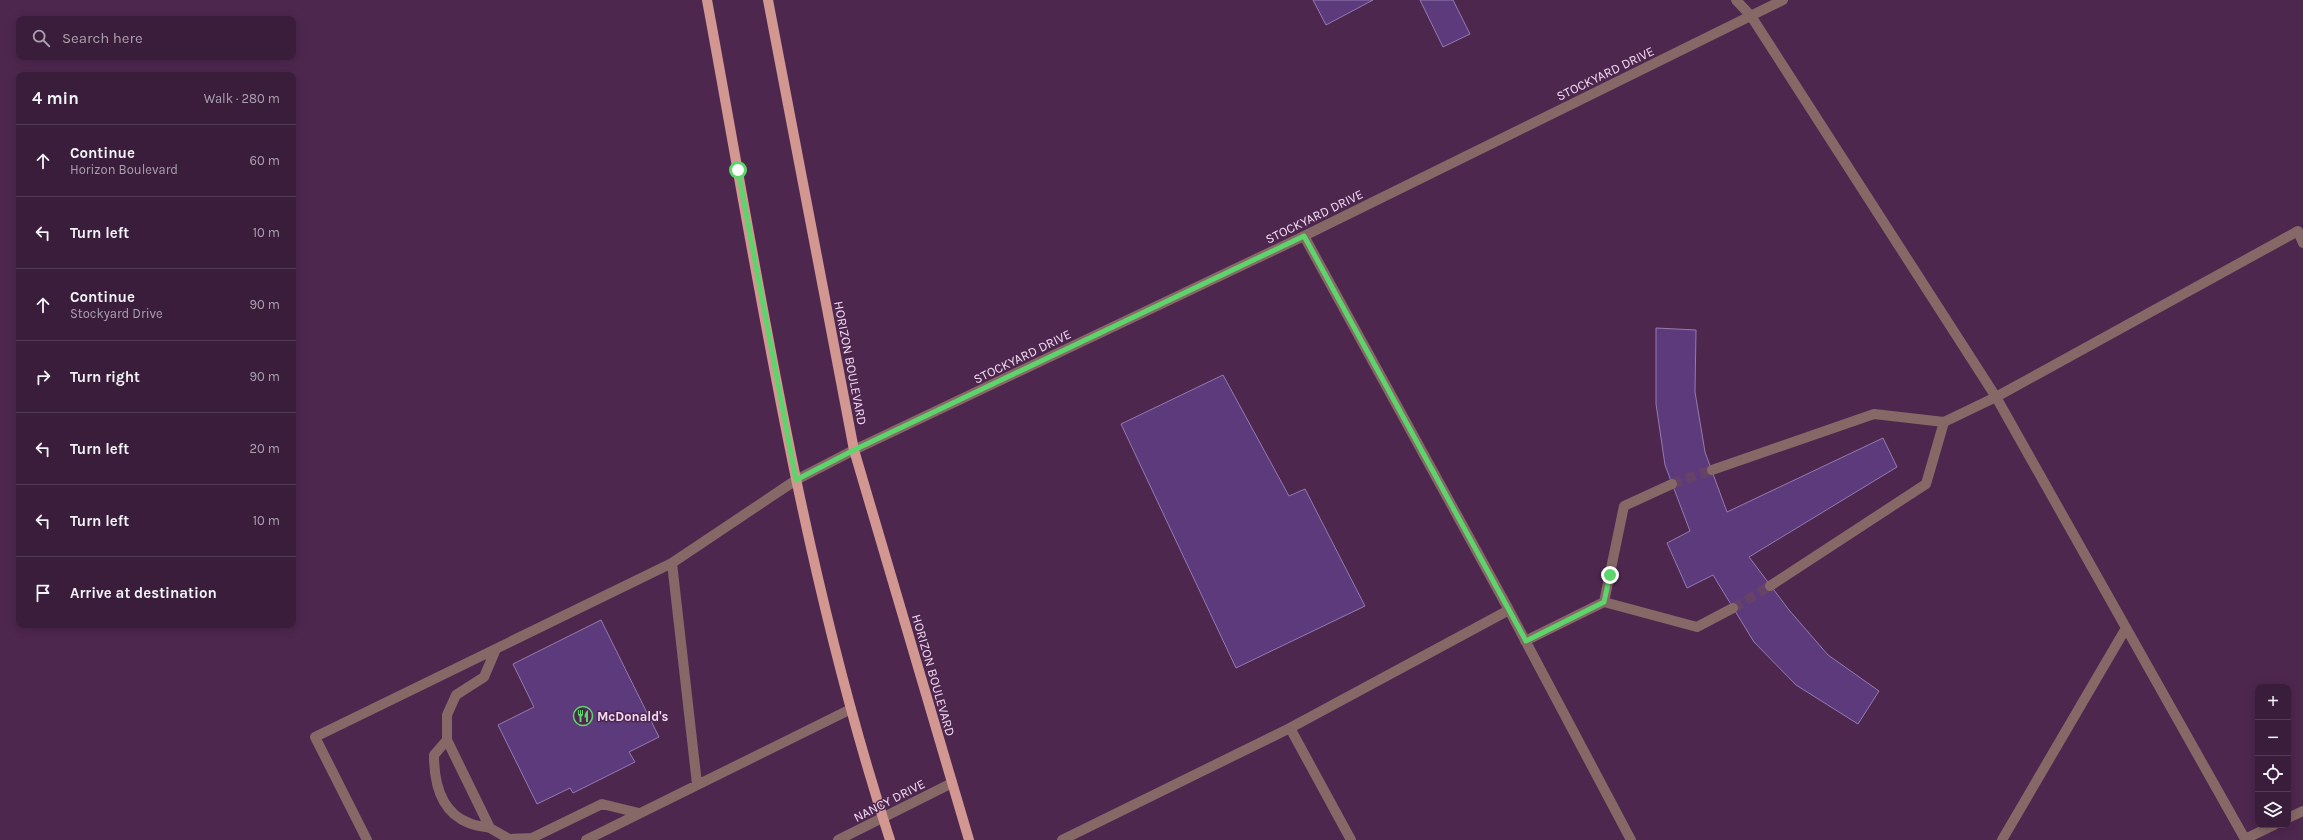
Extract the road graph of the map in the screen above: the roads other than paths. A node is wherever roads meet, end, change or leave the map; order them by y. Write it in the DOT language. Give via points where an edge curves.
graph roads {
  1 [pos="707,0"];
  2 [pos="768,0"];
  3 [pos="1736,0"];
  4 [pos="1783,0"];
  5 [pos="1751,16"];
  6 [pos="2300,230"];
  7 [pos="1304,236"];
  8 [pos="2303,243"];
  9 [pos="1996,398"];
  10 [pos="1944,422"];
  11 [pos="854,450"];
  12 [pos="1712,470"];
  13 [pos="796,480"];
  14 [pos="1672,484"];
  15 [pos="672,563"];
  16 [pos="1770,586"];
  17 [pos="1604,602"];
  18 [pos="1733,608"];
  19 [pos="1509,610"];
  20 [pos="2126,628"];
  21 [pos="1526,641"];
  22 [pos="496,649"];
  23 [pos="851,709"];
  24 [pos="1290,728"];
  25 [pos="447,740"];
  26 [pos="952,783"];
  27 [pos="697,784"];
  28 [pos="2303,811"];
  29 [pos="640,813"];
  30 [pos="2291,817"];
  31 [pos="883,818"];
  32 [pos="490,828"];
  33 [pos="2268,828"];
  34 [pos="2244,839"];
  35 [pos="367,840"];
  36 [pos="586,840"];
  37 [pos="838,840"];
  38 [pos="890,840"];
  39 [pos="969,840"];
  40 [pos="1062,840"];
  41 [pos="1350,840"];
  42 [pos="1631,840"];
  43 [pos="2002,840"];
  1 -- 13 [label="main road"];
  2 -- 11 [label="main road, HORIZON BOULEVARD"];
  3 -- 5 [label="street"];
  4 -- 5 [label="street, STOCKYARD DRIVE"];
  5 -- 7 [label="street, STOCKYARD DRIVE"];
  5 -- 9 [label="street"];
  6 -- 8 [label="street"];
  6 -- 9 [label="street"];
  7 -- 11 [label="street, STOCKYARD DRIVE"];
  7 -- 19 [label="street"];
  9 -- 10 [label="street"];
  9 -- 20 [label="street"];
  10 -- 12 [label="street" via="1874,414"];
  10 -- 16 [label="street" via="1926,484"];
  11 -- 13 [label="street, STOCKYARD DRIVE"];
  11 -- 26 [label="main road, HORIZON BOULEVARD"];
  13 -- 15 [label="street, STOCKYARD DRIVE"];
  13 -- 23 [label="main road"];
  14 -- 17 [label="street" via="1624,506"];
  15 -- 22 [label="street, STOCKYARD DRIVE"];
  15 -- 27 [label="street"];
  17 -- 18 [label="street" via="1697,627"];
  17 -- 21 [label="street"];
  19 -- 21 [label="street"];
  19 -- 24 [label="street"];
  20 -- 34 [label="street"];
  20 -- 43 [label="street"];
  21 -- 42 [label="street"];
  22 -- 25 [label="street" via="484,677 456,695 447,715"];
  22 -- 35 [label="street, STOCKYARD DRIVE" via="315,737"];
  23 -- 27 [label="street"];
  23 -- 31 [label="main road"];
  24 -- 40 [label="street"];
  24 -- 41 [label="street"];
  25 -- 32 [label="street"];
  25 -- 32 [label="street" via="434,755 434,778 441,798 451,811 468,823"];
  26 -- 31 [label="street, NANCY DRIVE"];
  26 -- 39 [label="main road, HORIZON BOULEVARD"];
  27 -- 29 [label="street"];
  28 -- 30 [label="street"];
  29 -- 32 [label="street" via="602,804 532,838 509,839"];
  29 -- 36 [label="street"];
  31 -- 37 [label="street, NANCY DRIVE"];
  31 -- 38 [label="main road"];
  33 -- 34 [label="street"];
}
